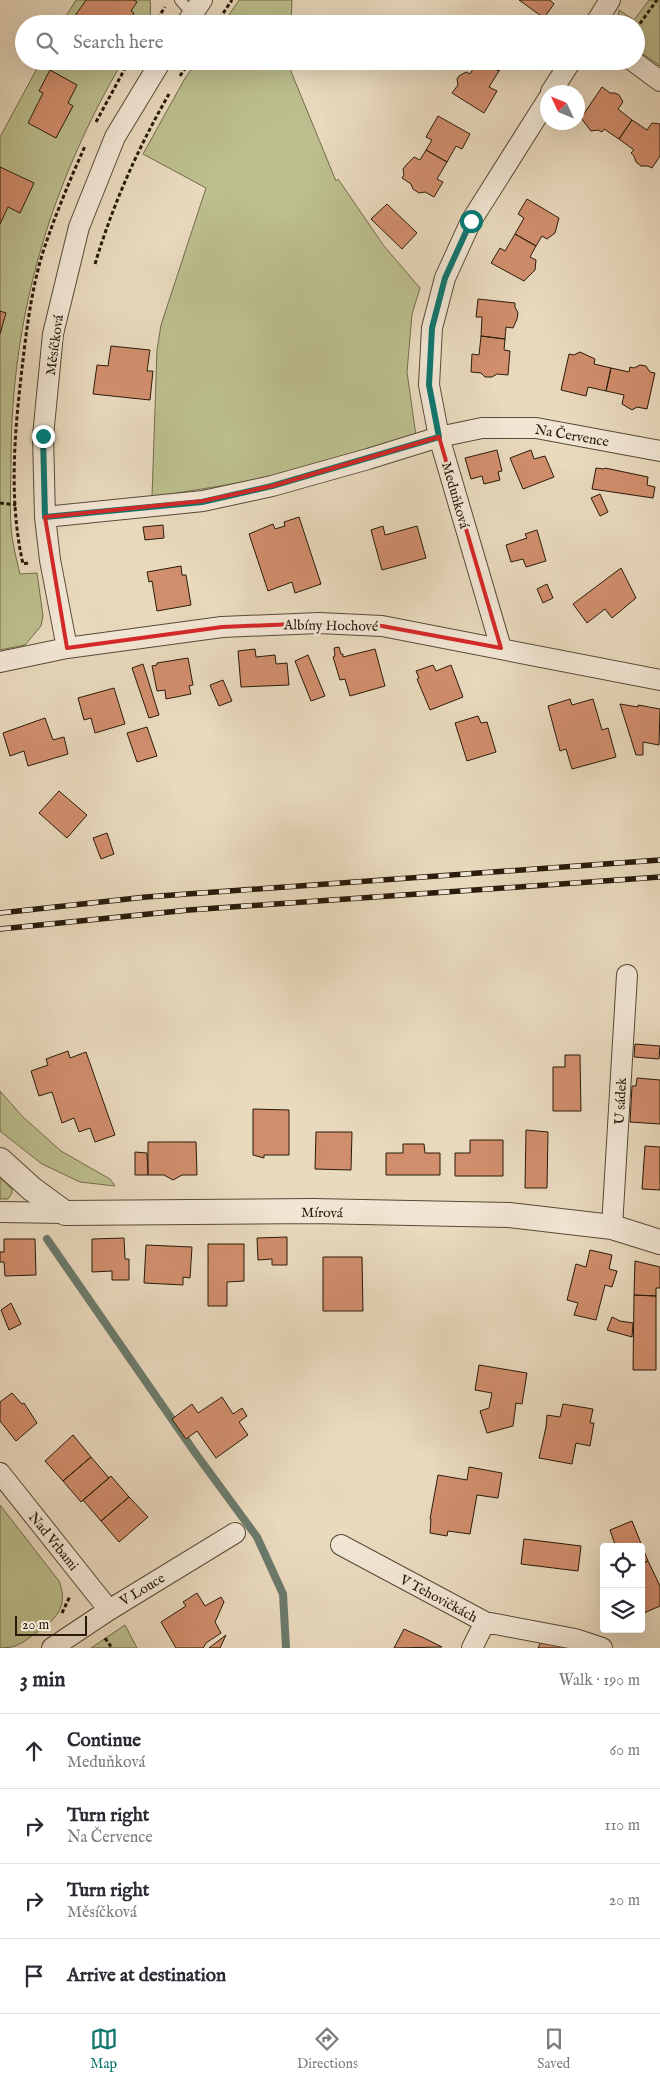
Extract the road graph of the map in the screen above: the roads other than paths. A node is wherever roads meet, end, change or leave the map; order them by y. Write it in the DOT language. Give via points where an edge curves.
graph roads {
  1 [pos="610,0"];
  2 [pos="601,15"];
  3 [pos="156,70"];
  4 [pos="565,70"];
  5 [pos="645,70"];
  6 [pos="660,81"];
  7 [pos="556,85"];
  8 [pos="540,112"];
  9 [pos="439,437"];
  10 [pos="660,451"];
  11 [pos="45,517"];
  12 [pos="67,648"];
  13 [pos="501,648"];
  14 [pos="0,662"];
  15 [pos="660,680"];
  16 [pos="628,975"];
  17 [pos="0,1160"];
  18 [pos="0,1212"];
  19 [pos="65,1213"];
  20 [pos="612,1227"];
  21 [pos="660,1242"];
  22 [pos="0,1473"];
  23 [pos="235,1533"];
  24 [pos="341,1545"];
  25 [pos="109,1610"];
  26 [pos="485,1622"];
  27 [pos="52,1648"];
  28 [pos="472,1648"];
  29 [pos="602,1648"];
  1 -- 2 [label="street"];
  3 -- 11 [label="street, Měsíčková" via="115,137 79,227 53,334 43,436"];
  4 -- 7 [label="street"];
  5 -- 6 [label="street"];
  8 -- 9 [label="street, Meduňková" via="471,221 445,278 432,328 429,385"];
  9 -- 10 [label="street, Na Července" via="482,428 536,428"];
  9 -- 11 [label="street, Na Července" via="272,486 202,502"];
  9 -- 13 [label="street, Meduňková"];
  11 -- 12 [label="street, Měsíčková"];
  12 -- 13 [label="street, Albíny Hochové" via="222,626 319,623 382,626"];
  12 -- 14 [label="street, Albíny Hochové"];
  13 -- 15 [label="street, Albíny Hochové"];
  16 -- 20 [label="street, U sádek"];
  17 -- 19 [label="street"];
  18 -- 19 [label="street"];
  19 -- 20 [label="street, Mírová" via="312,1211 509,1215"];
  20 -- 21 [label="street, Mírová"];
  22 -- 25 [label="street, Nad Vrbami"];
  23 -- 25 [label="street, V Louce"];
  24 -- 26 [label="street, V Tehovičkách"];
  25 -- 27 [label="street, V Louce"];
  26 -- 28 [label="street"];
  26 -- 29 [label="street, V Tehovičkách" via="575,1639"];
}
